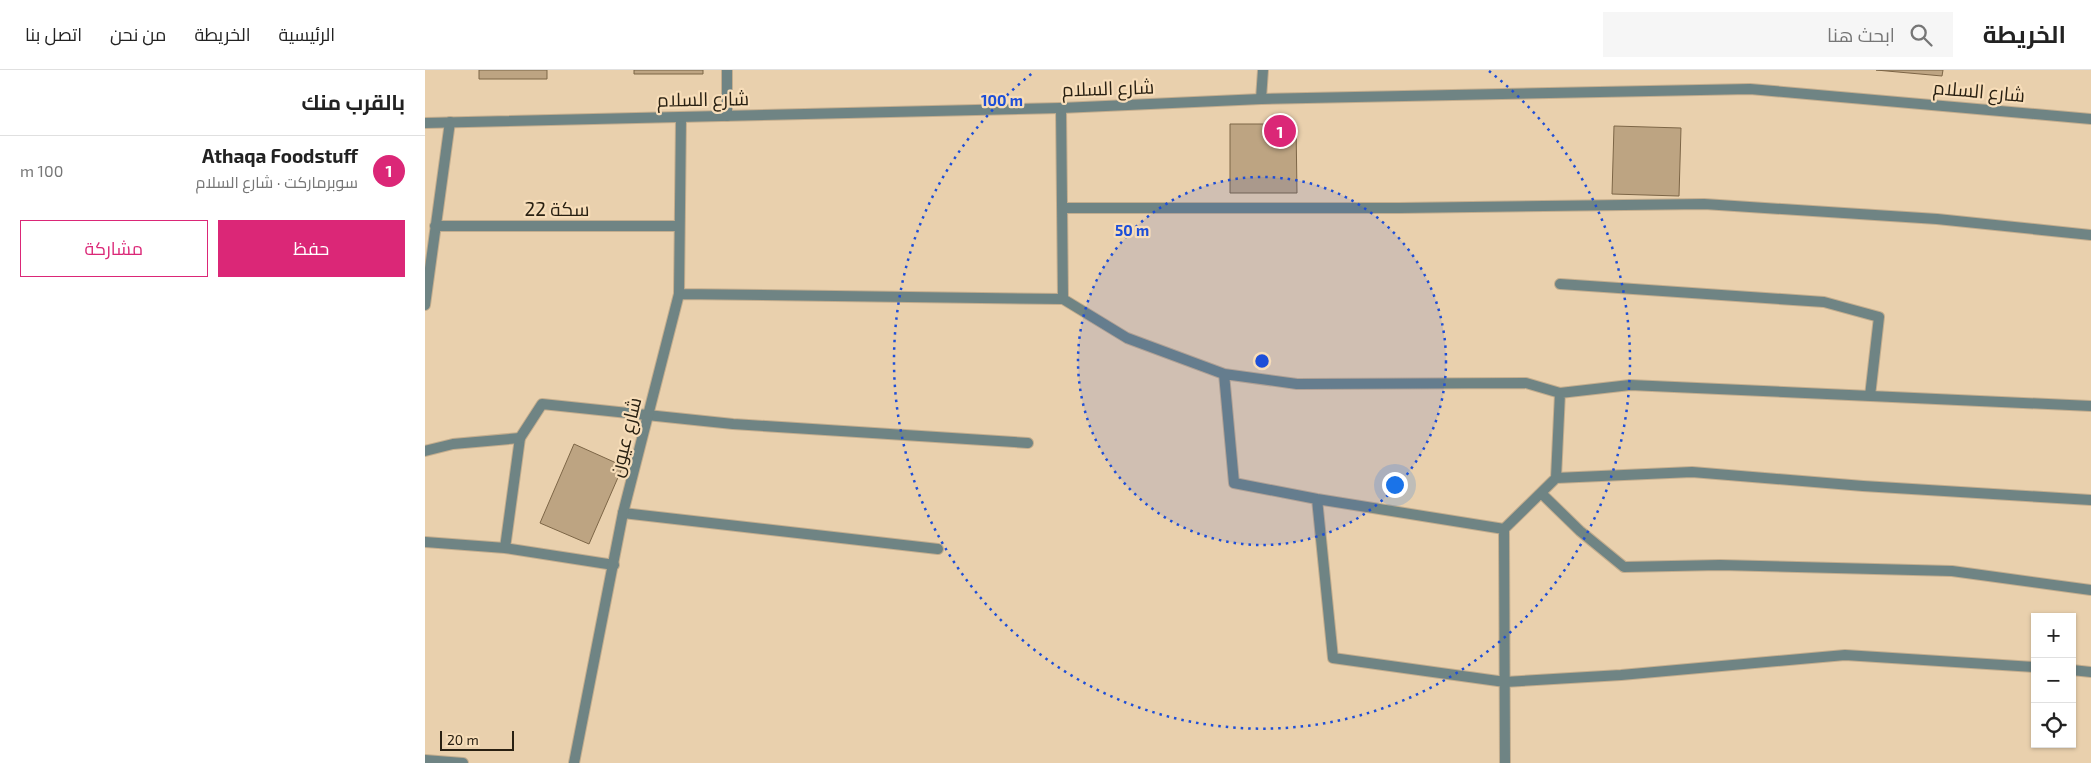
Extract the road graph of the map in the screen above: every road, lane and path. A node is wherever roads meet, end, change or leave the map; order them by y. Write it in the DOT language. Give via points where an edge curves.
graph roads {
  1 [pos="727,70"];
  2 [pos="1263,70"];
  3 [pos="1261,99"];
  4 [pos="1061,108"];
  5 [pos="727,116"];
  6 [pos="681,117"];
  7 [pos="2091,119"];
  8 [pos="425,122"];
  9 [pos="450,122"];
  10 [pos="1062,208"];
  11 [pos="435,226"];
  12 [pos="679,226"];
  13 [pos="2091,235"];
  14 [pos="1559,284"];
  15 [pos="679,294"];
  16 [pos="1063,299"];
  17 [pos="425,306"];
  18 [pos="1224,374"];
  19 [pos="1560,393"];
  20 [pos="1870,396"];
  21 [pos="2091,406"];
  22 [pos="648,416"];
  23 [pos="520,438"];
  24 [pos="1027,442"];
  25 [pos="425,451"];
  26 [pos="1556,478"];
  27 [pos="1541,493"];
  28 [pos="1317,499"];
  29 [pos="2091,500"];
  30 [pos="623,513"];
  31 [pos="1504,529"];
  32 [pos="425,542"];
  33 [pos="505,548"];
  34 [pos="938,549"];
  35 [pos="613,565"];
  36 [pos="2091,590"];
  37 [pos="2031,667"];
  38 [pos="2076,670"];
  39 [pos="2091,672"];
  40 [pos="1505,682"];
  41 [pos="425,760"];
  42 [pos="463,763"];
  43 [pos="574,763"];
  44 [pos="1505,763"];
  1 -- 5 [label="street"];
  2 -- 3 [label="street"];
  3 -- 4 [label="street, شارع السلام"];
  3 -- 7 [label="street, شارع السلام" via="1750,89"];
  4 -- 5 [label="street, شارع السلام"];
  4 -- 10 [label="street"];
  5 -- 6 [label="street, شارع السلام"];
  6 -- 9 [label="street, شارع السلام"];
  6 -- 12 [label="street, شارع عيون"];
  8 -- 9 [label="street, شارع السلام"];
  9 -- 11 [label="street"];
  10 -- 13 [label="street" via="1704,204 1937,219"];
  10 -- 16 [label="street"];
  11 -- 12 [label="street, سكة 22"];
  11 -- 17 [label="street"];
  12 -- 15 [label="street, شارع عيون"];
  14 -- 20 [label="street" via="1824,302 1879,316"];
  15 -- 16 [label="street"];
  15 -- 22 [label="street, شارع عيون"];
  16 -- 18 [label="street" via="1127,338"];
  18 -- 19 [label="street" via="1297,384 1527,383"];
  18 -- 28 [label="street" via="1234,483"];
  19 -- 20 [label="street" via="1630,385"];
  19 -- 26 [label="street"];
  20 -- 21 [label="street"];
  22 -- 23 [label="street" via="542,404"];
  22 -- 24 [label="street"];
  22 -- 30 [label="street, شارع عيون"];
  23 -- 25 [label="street" via="453,444"];
  23 -- 33 [label="street"];
  26 -- 27 [label="street"];
  26 -- 29 [label="street" via="1693,472"];
  27 -- 31 [label="street"];
  27 -- 36 [label="street" via="1624,567 1720,565 1952,571"];
  28 -- 31 [label="street"];
  28 -- 40 [label="street" via="1333,658"];
  30 -- 34 [label="street"];
  30 -- 35 [label="street, شارع عيون"];
  31 -- 40 [label="street"];
  32 -- 33 [label="street"];
  33 -- 35 [label="street"];
  35 -- 43 [label="street, شارع عيون"];
  37 -- 40 [label="street" via="1845,655"];
  38 -- 39 [label="street"];
  40 -- 44 [label="street"];
  41 -- 42 [label="street"];
}
